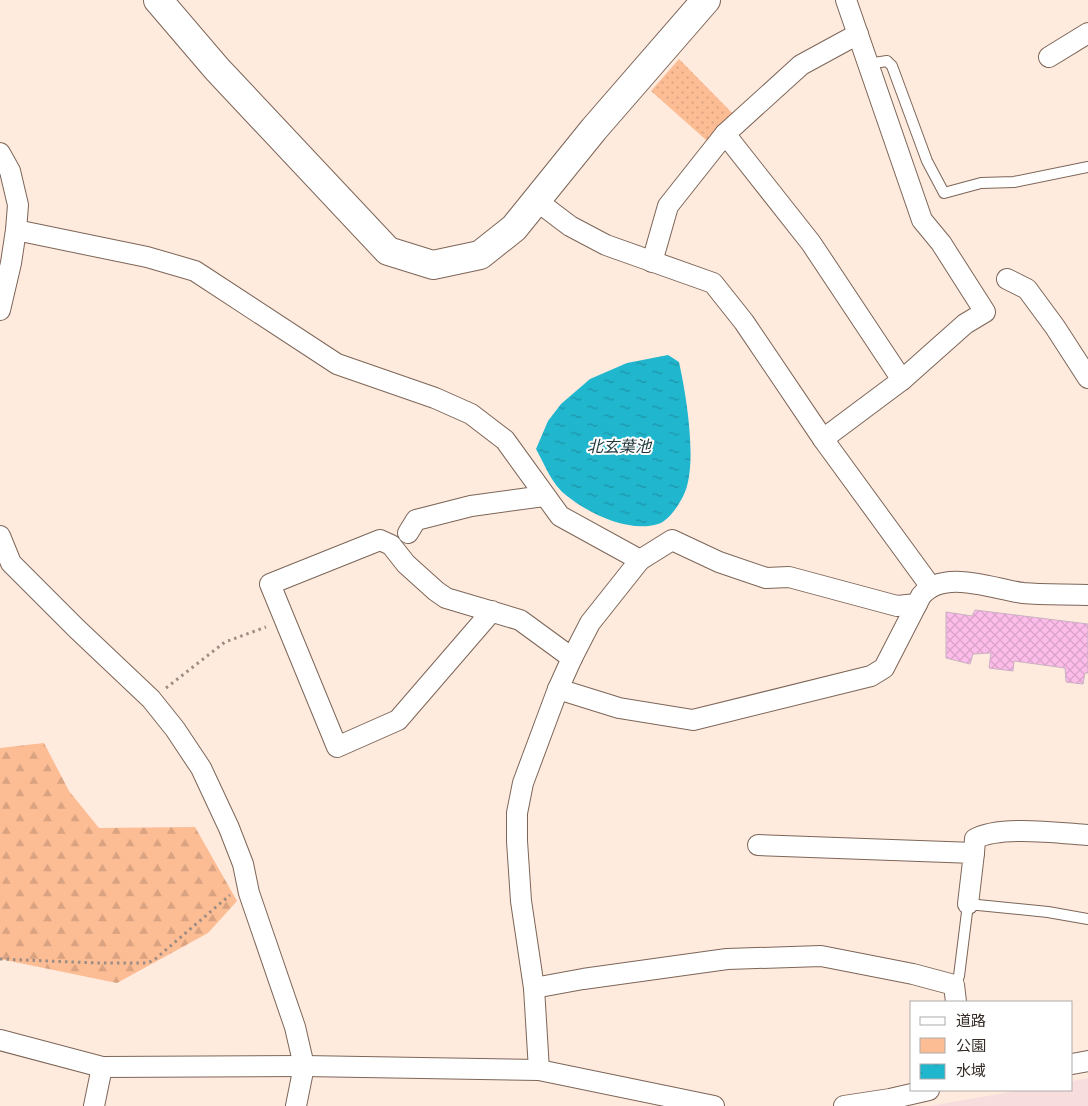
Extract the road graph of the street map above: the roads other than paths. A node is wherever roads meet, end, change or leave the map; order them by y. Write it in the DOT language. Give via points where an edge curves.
graph roads {
  1 [pos="158,0"];
  2 [pos="706,0"];
  3 [pos="846,0"];
  4 [pos="858,34"];
  5 [pos="1088,34"];
  6 [pos="1049,57"];
  7 [pos="868,64"];
  8 [pos="725,134"];
  9 [pos="0,153"];
  10 [pos="1088,167"];
  11 [pos="537,201"];
  12 [pos="16,230"];
  13 [pos="652,262"];
  14 [pos="1007,279"];
  15 [pos="0,305"];
  16 [pos="1088,378"];
  17 [pos="902,380"];
  18 [pos="824,439"];
  19 [pos="544,496"];
  20 [pos="408,533"];
  21 [pos="0,536"];
  22 [pos="640,560"];
  23 [pos="931,587"];
  24 [pos="1088,595"];
  25 [pos="917,604"];
  26 [pos="492,611"];
  27 [pos="572,658"];
  28 [pos="558,689"];
  29 [pos="1088,835"];
  30 [pos="758,845"];
  31 [pos="974,852"];
  32 [pos="968,904"];
  33 [pos="1088,919"];
  34 [pos="534,988"];
  35 [pos="955,994"];
  36 [pos="0,1040"];
  37 [pos="1088,1061"];
  38 [pos="1073,1064"];
  39 [pos="304,1066"];
  40 [pos="102,1067"];
  41 [pos="539,1070"];
  42 [pos="925,1091"];
  43 [pos="94,1106"];
  44 [pos="296,1106"];
  45 [pos="714,1106"];
  46 [pos="844,1106"];
  1 -- 11 [label="street" via="388,251 433,265 480,255 514,228"];
  2 -- 11 [label="street" via="594,129"];
  3 -- 4 [label="street"];
  4 -- 7 [label="street"];
  4 -- 8 [label="street" via="801,65"];
  5 -- 6 [label="street"];
  7 -- 10 [label="lane" via="887,61 892,66 927,161 944,193 981,183 1014,182"];
  7 -- 17 [label="street" via="922,220 941,243 985,312 965,324"];
  8 -- 13 [label="street" via="668,206"];
  8 -- 17 [label="street" via="811,243"];
  9 -- 12 [label="street" via="10,171 18,205"];
  11 -- 13 [label="street" via="570,226 606,245"];
  12 -- 15 [label="street"];
  12 -- 19 [label="street" via="147,257 195,271 337,364 471,414 505,440"];
  13 -- 18 [label="street" via="713,283 744,322"];
  14 -- 16 [label="street" via="1027,290"];
  17 -- 18 [label="street"];
  18 -- 23 [label="street"];
  19 -- 20 [label="street" via="471,506 416,520"];
  19 -- 22 [label="street" via="560,516"];
  21 -- 39 [label="street" via="11,563 151,699 176,729 201,768 243,864 295,1027"];
  22 -- 25 [label="street" via="672,540 719,562 766,578 789,577 897,606"];
  22 -- 27 [label="street" via="590,622"];
  23 -- 24 [label="street" via="951,581 1023,593"];
  23 -- 25 [label="street"];
  25 -- 28 [label="street" via="884,668 871,676 692,720 619,708"];
  26 -- 26 [label="street" via="446,598 406,564 391,545 380,540 270,584 337,747 398,720"];
  26 -- 27 [label="street" via="520,620"];
  27 -- 28 [label="street"];
  28 -- 34 [label="street" via="523,783 517,813 521,901"];
  29 -- 31 [label="street" via="1030,830 984,834 975,840"];
  30 -- 31 [label="street"];
  31 -- 32 [label="street"];
  32 -- 33 [label="lane"];
  32 -- 35 [label="lane"];
  34 -- 35 [label="street" via="583,978 727,959 821,956 913,974"];
  34 -- 41 [label="street"];
  36 -- 40 [label="street"];
  37 -- 38 [label="street"];
  39 -- 40 [label="street"];
  39 -- 41 [label="street"];
  39 -- 44 [label="street"];
  40 -- 43 [label="street"];
  41 -- 45 [label="street"];
  42 -- 46 [label="street"];
}
